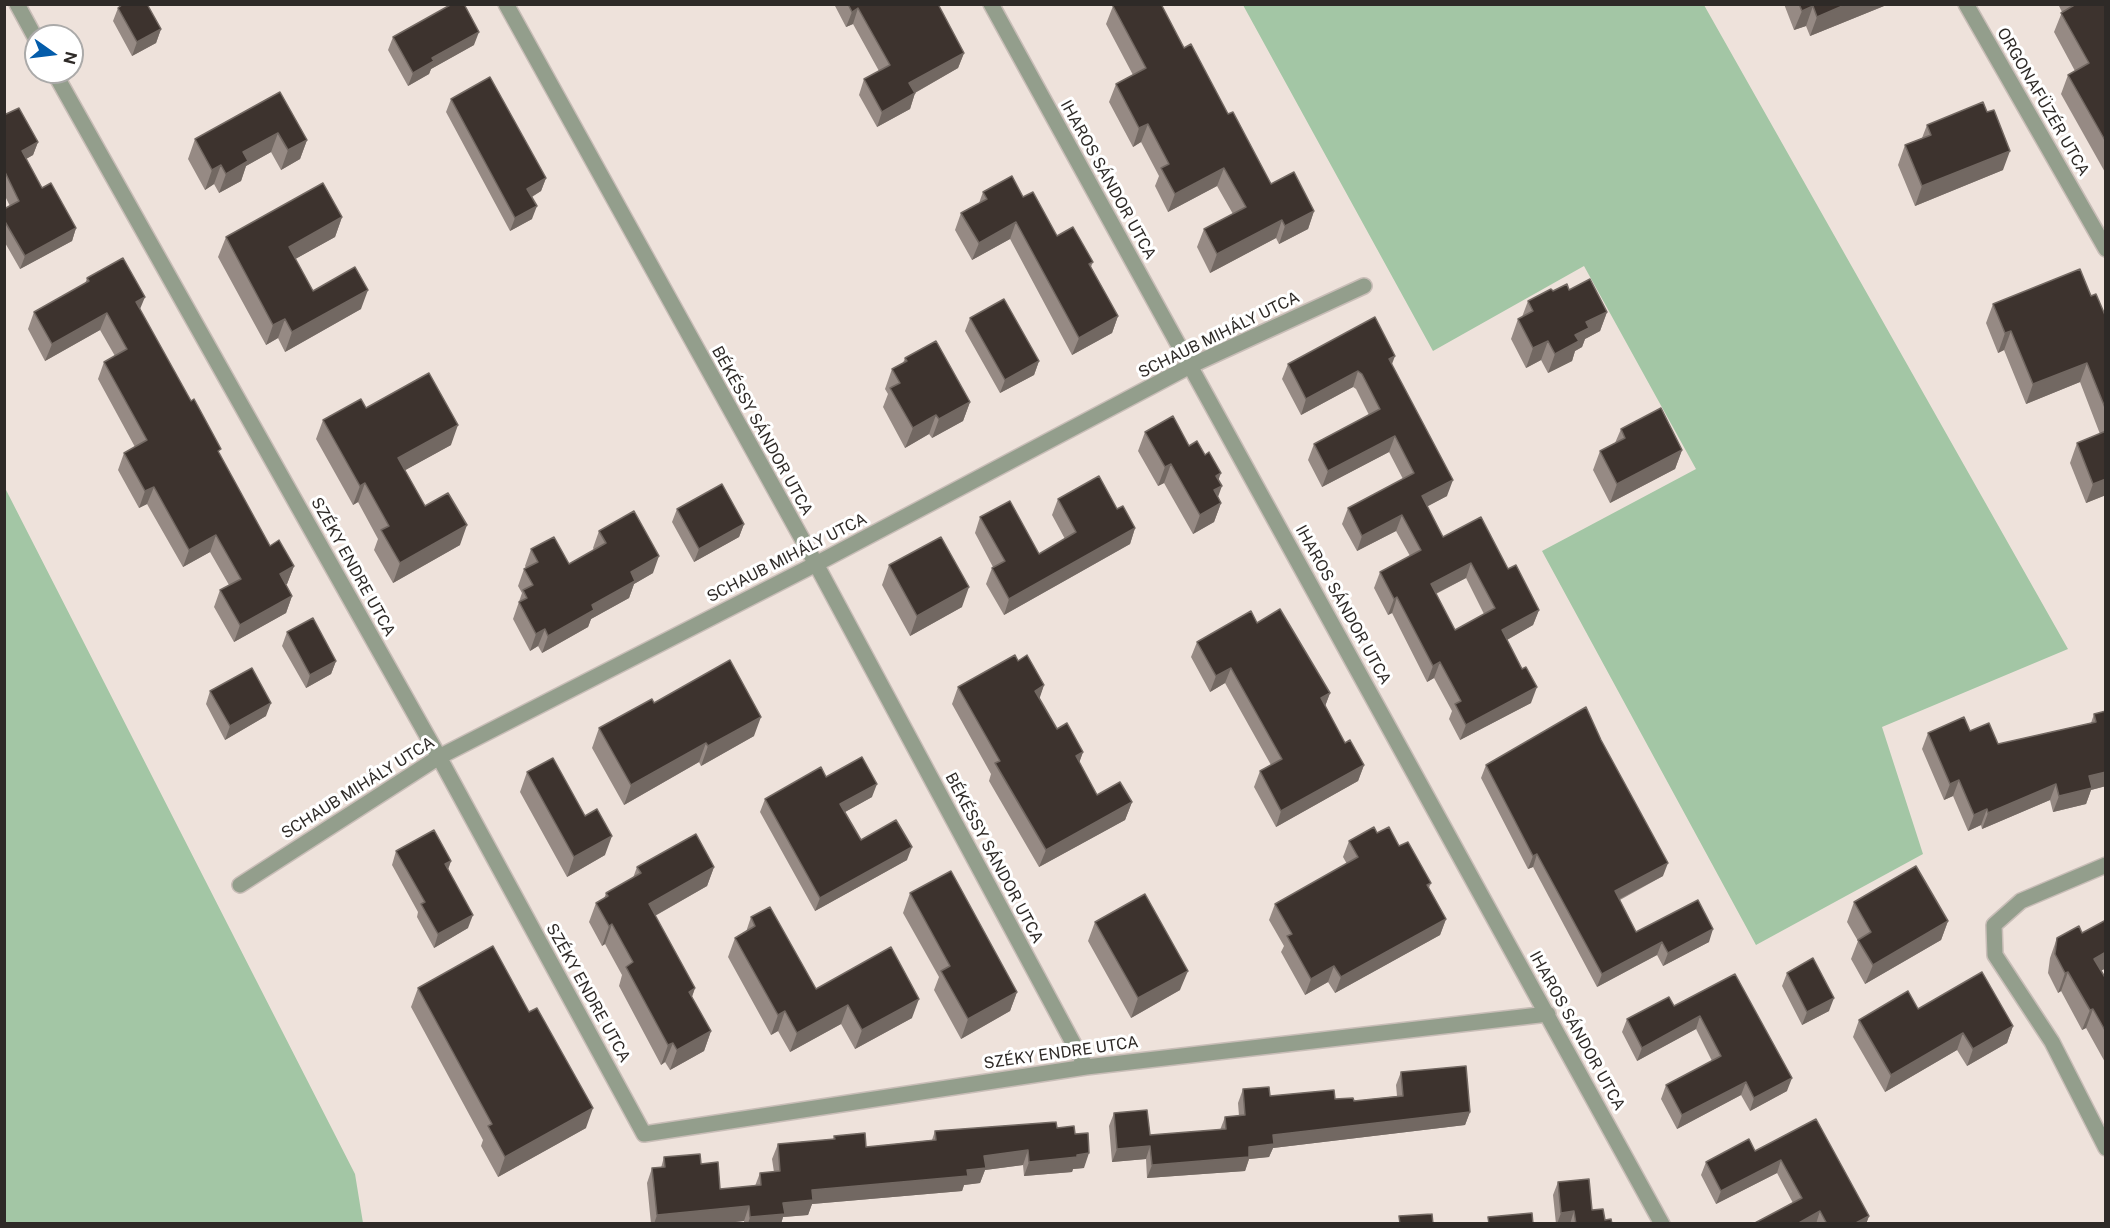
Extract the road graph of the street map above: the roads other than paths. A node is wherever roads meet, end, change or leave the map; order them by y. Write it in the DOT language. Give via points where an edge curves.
graph roads {
  1 [pos="16,4"];
  2 [pos="506,4"];
  3 [pos="991,4"];
  4 [pos="1966,4"];
  5 [pos="27,24"];
  6 [pos="61,84"];
  7 [pos="2106,249"];
  8 [pos="1364,286"];
  9 [pos="1190,366"];
  10 [pos="816,564"];
  11 [pos="439,757"];
  12 [pos="2106,865"];
  13 [pos="240,885"];
  14 [pos="1548,1014"];
  15 [pos="1086,1067"];
  16 [pos="2106,1148"];
  17 [pos="1662,1224"];
  1 -- 5 [label="street"];
  2 -- 10 [label="street, BÉKÉSSY SÁNDOR UTCA"];
  3 -- 9 [label="street, IHAROS SÁNDOR UTCA"];
  4 -- 7 [label="street, ORGONAFÜZÉR UTCA"];
  6 -- 11 [label="street, SZÉKY ENDRE UTCA"];
  8 -- 9 [label="street, SCHAUB MIHÁLY UTCA"];
  9 -- 10 [label="street, SCHAUB MIHÁLY UTCA"];
  9 -- 14 [label="street, IHAROS SÁNDOR UTCA"];
  10 -- 11 [label="street, SCHAUB MIHÁLY UTCA"];
  10 -- 15 [label="street, BÉKÉSSY SÁNDOR UTCA"];
  11 -- 13 [label="street, SCHAUB MIHÁLY UTCA"];
  11 -- 15 [label="street, SZÉKY ENDRE UTCA" via="644,1134"];
  12 -- 16 [label="street" via="2020,901 1994,925 1995,955 2052,1042"];
  14 -- 15 [label="street, SZÉKY ENDRE UTCA"];
  14 -- 17 [label="street, IHAROS SÁNDOR UTCA"];
}
